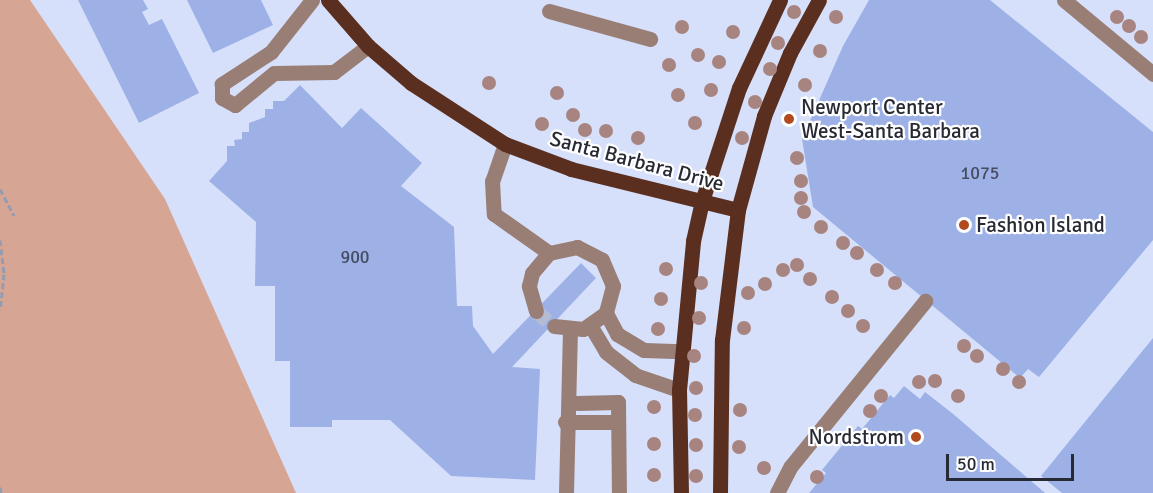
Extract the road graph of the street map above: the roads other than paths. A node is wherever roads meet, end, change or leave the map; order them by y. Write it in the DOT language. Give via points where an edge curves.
graph roads {
  1 [pos="312,0"];
  2 [pos="328,0"];
  3 [pos="780,0"];
  4 [pos="819,0"];
  5 [pos="1064,0"];
  6 [pos="549,11"];
  7 [pos="650,39"];
  8 [pos="368,46"];
  9 [pos="1153,74"];
  10 [pos="505,144"];
  11 [pos="702,201"];
  12 [pos="738,210"];
  13 [pos="549,253"];
  14 [pos="925,301"];
  15 [pos="536,312"];
  16 [pos="606,313"];
  17 [pos="590,325"];
  18 [pos="554,326"];
  19 [pos="570,330"];
  20 [pos="681,351"];
  21 [pos="679,390"];
  22 [pos="577,403"];
  23 [pos="565,422"];
  24 [pos="618,422"];
  25 [pos="566,493"];
  26 [pos="619,493"];
  27 [pos="681,493"];
  28 [pos="720,493"];
  29 [pos="777,493"];
  1 -- 8 [label="lane" via="271,52 222,84 222,98 235,105 274,73 334,72"];
  2 -- 8 [label="main road, Santa Barbara Drive"];
  3 -- 11 [label="main road" via="739,88"];
  4 -- 12 [label="main road" via="790,53 764,117"];
  5 -- 9 [label="lane"];
  6 -- 7 [label="lane"];
  8 -- 10 [label="main road, Santa Barbara Drive" via="411,83"];
  10 -- 11 [label="main road, Santa Barbara Drive" via="571,169"];
  10 -- 13 [label="lane" via="492,181 494,214"];
  11 -- 12 [label="main road, Santa Barbara Drive"];
  11 -- 20 [label="main road" via="693,241"];
  12 -- 28 [label="main road" via="722,340"];
  13 -- 15 [label="lane" via="539,262 531,280"];
  13 -- 16 [label="lane" via="577,247 602,260 613,286"];
  14 -- 29 [label="lane" via="791,466"];
  16 -- 17 [label="lane"];
  16 -- 20 [label="lane" via="617,334 645,350"];
  17 -- 19 [label="lane"];
  17 -- 21 [label="lane" via="606,352 635,375"];
  18 -- 19 [label="lane"];
  19 -- 23 [label="lane"];
  20 -- 21 [label="main road"];
  21 -- 27 [label="main road"];
  22 -- 24 [label="lane" via="618,402"];
  23 -- 24 [label="lane"];
  23 -- 25 [label="lane"];
  24 -- 26 [label="lane"];
}
